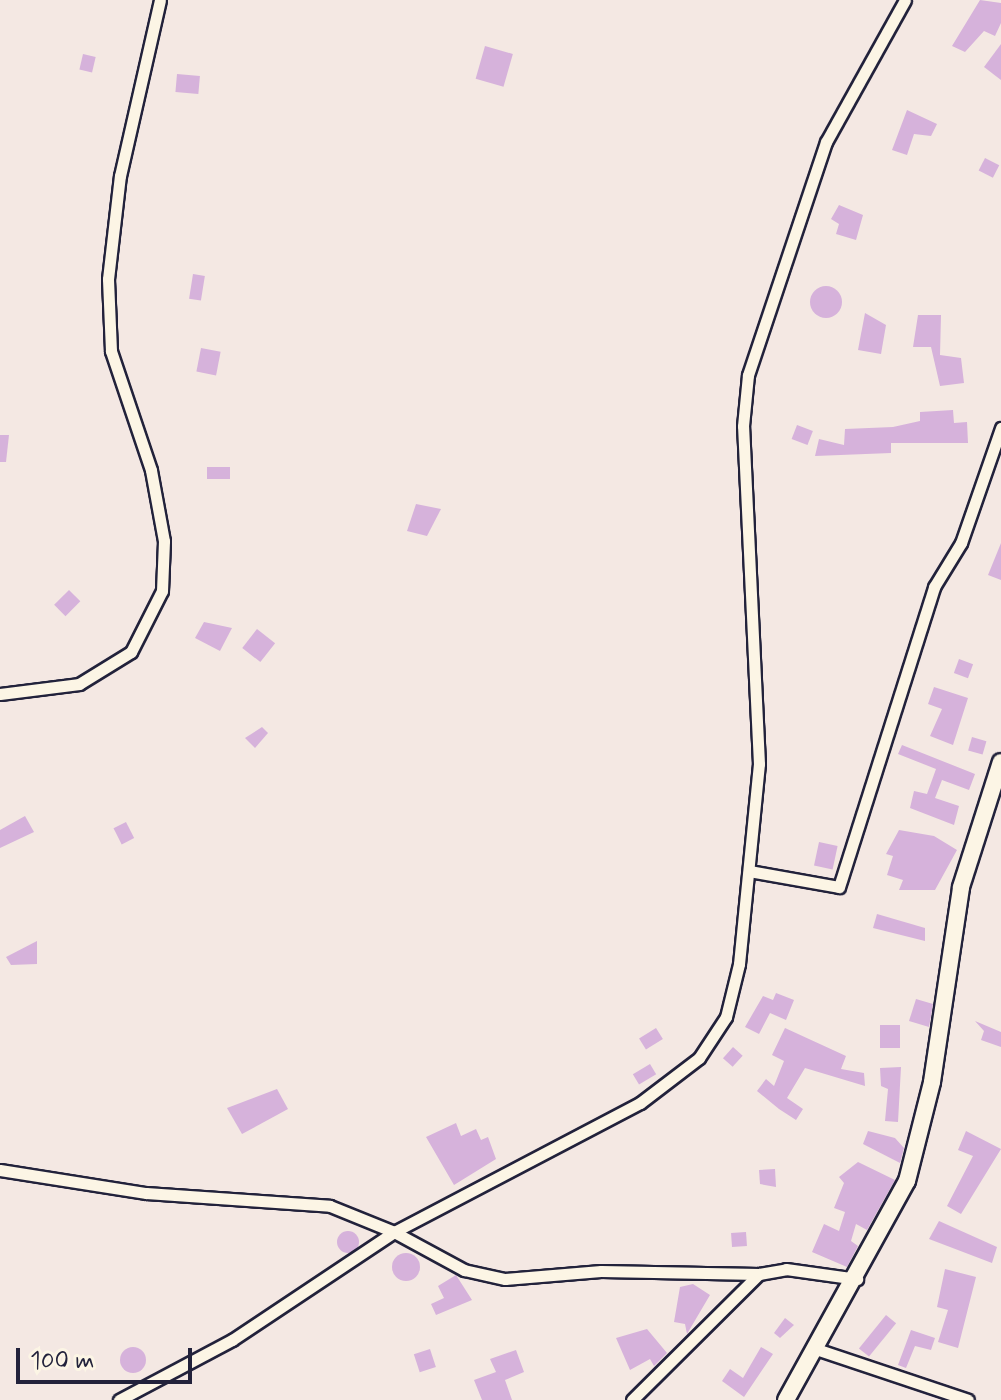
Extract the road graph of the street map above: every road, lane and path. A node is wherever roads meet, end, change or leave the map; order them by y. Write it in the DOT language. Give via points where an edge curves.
graph roads {
  1 [pos="160,0"];
  2 [pos="905,0"];
  3 [pos="1001,428"];
  4 [pos="0,694"];
  5 [pos="1001,762"];
  6 [pos="749,871"];
  7 [pos="0,1170"];
  8 [pos="394,1232"];
  9 [pos="759,1274"];
  10 [pos="858,1280"];
  11 [pos="816,1349"];
  12 [pos="119,1400"];
  13 [pos="632,1400"];
  14 [pos="786,1400"];
  15 [pos="968,1400"];
  1 -- 4 [label="street" via="120,176 108,279 111,351 151,470 164,541 162,591 131,652 79,684"];
  2 -- 6 [label="street" via="826,142 748,375 743,426 759,749"];
  3 -- 6 [label="street" via="961,543 934,587 839,887"];
  5 -- 10 [label="main road" via="961,887 920,1136 895,1215"];
  6 -- 8 [label="street" via="726,1017 699,1058 640,1103"];
  7 -- 8 [label="street" via="146,1193 330,1206"];
  8 -- 9 [label="street" via="464,1270 505,1279 601,1271"];
  8 -- 12 [label="street" via="244,1333"];
  9 -- 10 [label="street" via="786,1269"];
  9 -- 13 [label="street"];
  10 -- 11 [label="main road"];
  11 -- 14 [label="main road"];
  11 -- 15 [label="street"];
}
